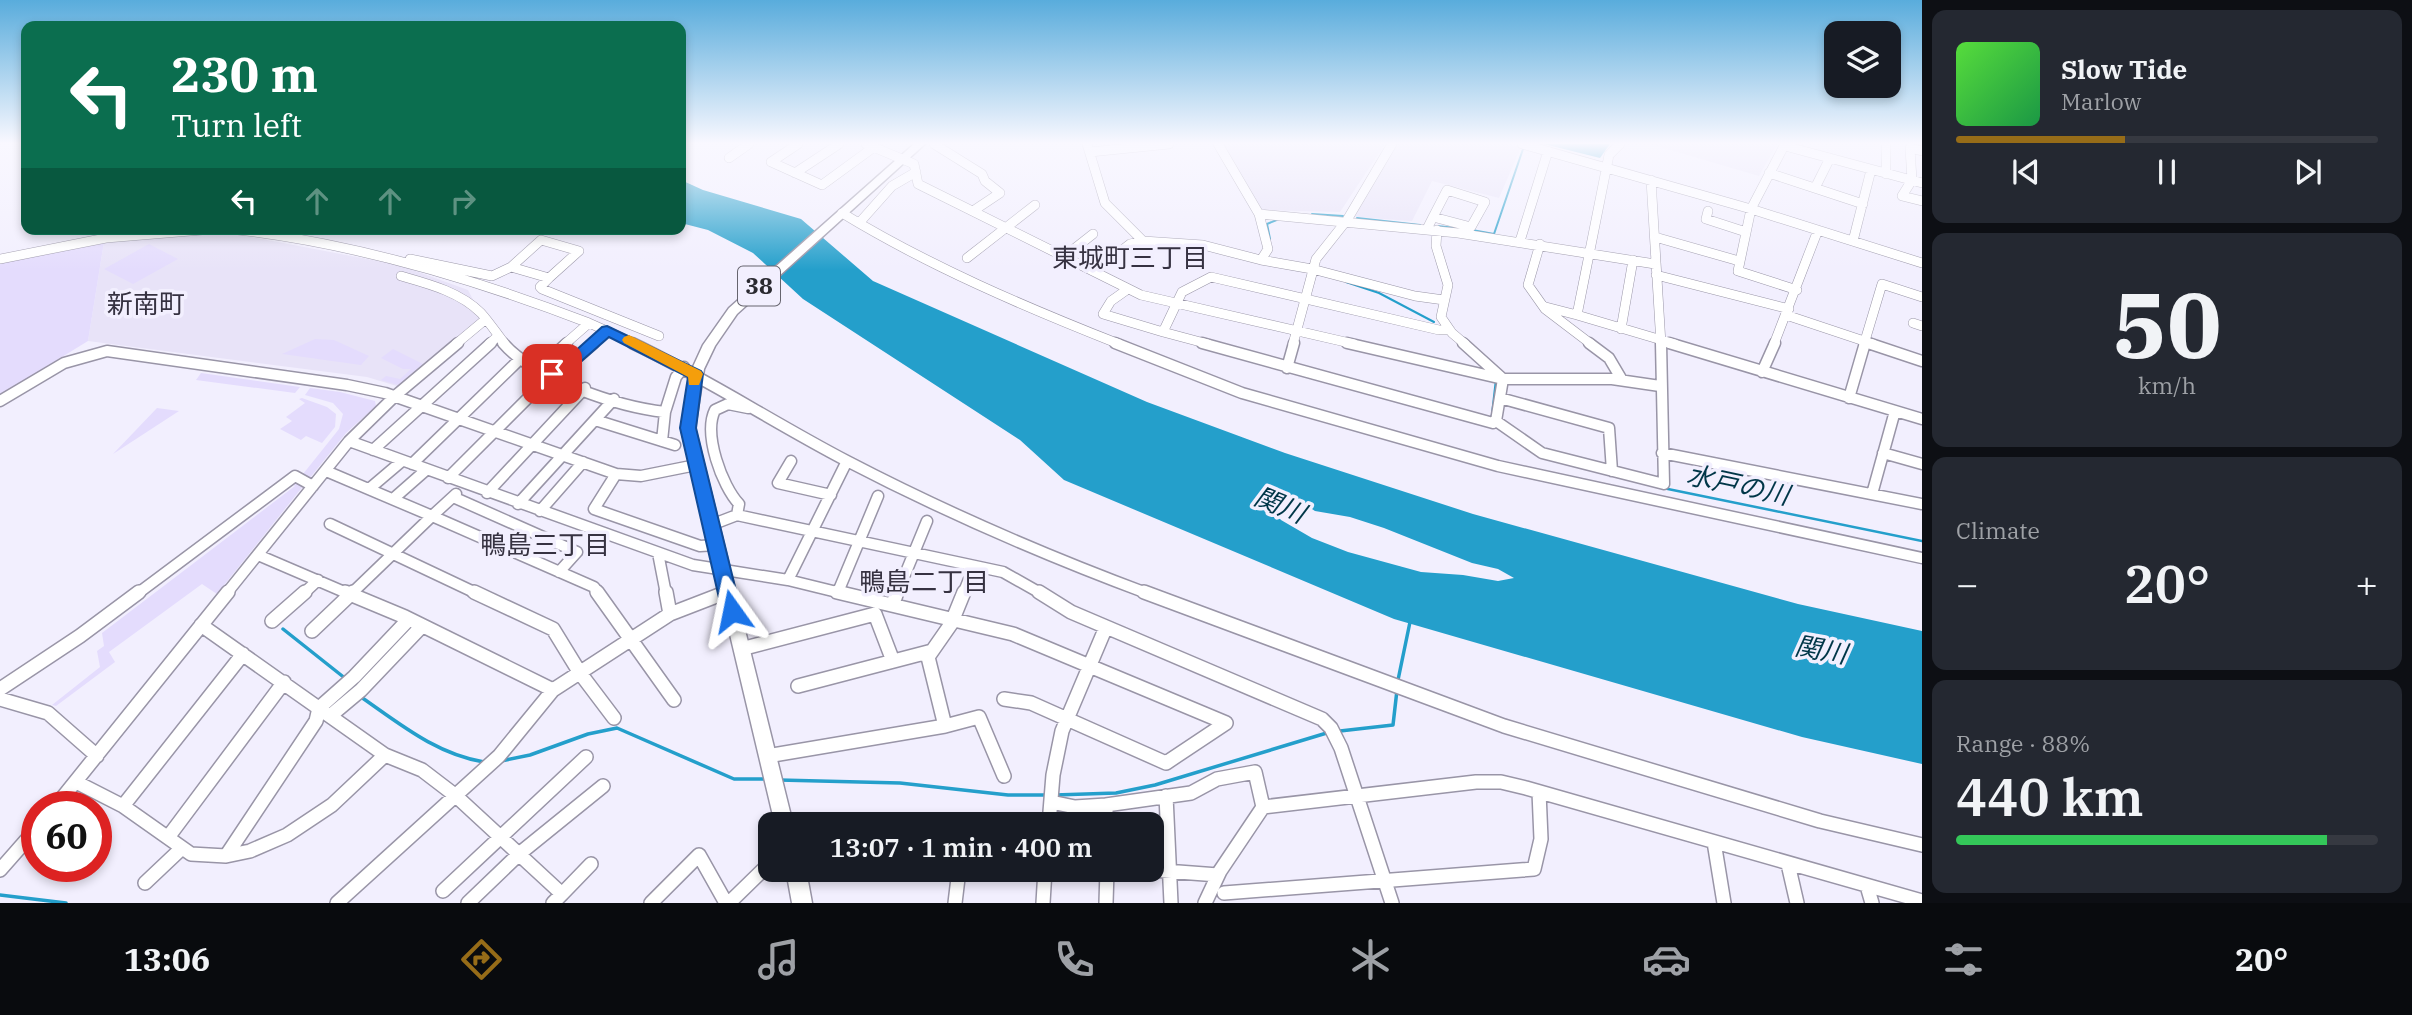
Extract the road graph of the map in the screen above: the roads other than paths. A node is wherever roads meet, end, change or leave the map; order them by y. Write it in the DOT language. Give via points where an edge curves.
graph roads {
  1 [pos="872,186"];
  2 [pos="892,186"];
  3 [pos="922,186"];
  4 [pos="991,186"];
  5 [pos="1100,186"];
  6 [pos="1243,186"];
  7 [pos="1367,186"];
  8 [pos="1537,186"];
  9 [pos="1602,186"];
  10 [pos="1651,186"];
  11 [pos="1672,186"];
  12 [pos="1762,186"];
  13 [pos="1809,186"];
  14 [pos="1867,186"];
  15 [pos="1908,186"];
  16 [pos="1815,188"];
  17 [pos="1922,201"];
  18 [pos="1863,204"];
  19 [pos="1035,205"];
  20 [pos="1751,209"];
  21 [pos="973,211"];
  22 [pos="1708,211"];
  23 [pos="1259,214"];
  24 [pos="839,215"];
  25 [pos="1433,217"];
  26 [pos="1347,219"];
  27 [pos="860,222"];
  28 [pos="1007,228"];
  29 [pos="1427,229"];
  30 [pos="1437,230"];
  31 [pos="1818,230"];
  32 [pos="1746,232"];
  33 [pos="1093,234"];
  34 [pos="127,235"];
  35 [pos="274,235"];
  36 [pos="1655,237"];
  37 [pos="1143,241"];
  38 [pos="1520,241"];
  39 [pos="1853,241"];
  40 [pos="1540,244"];
  41 [pos="1589,252"];
  42 [pos="377,255"];
  43 [pos="1065,256"];
  44 [pos="967,258"];
  45 [pos="0,259"];
  46 [pos="1261,260"];
  47 [pos="1633,260"];
  48 [pos="1739,261"];
  49 [pos="1922,263"];
  50 [pos="1656,264"];
  51 [pos="511,267"];
  52 [pos="1312,269"];
  53 [pos="1095,271"];
  54 [pos="1656,275"];
  55 [pos="401,276"];
  56 [pos="549,278"];
  57 [pos="1128,289"];
  58 [pos="1797,290"];
  59 [pos="1922,297"];
  60 [pos="1305,298"];
  61 [pos="1444,300"];
  62 [pos="1175,303"];
  63 [pos="1543,306"];
  64 [pos="1787,312"];
  65 [pos="1577,316"];
  66 [pos="486,319"];
  67 [pos="589,323"];
  68 [pos="1621,329"];
  69 [pos="1450,330"];
  70 [pos="607,331"];
  71 [pos="1296,331"];
  72 [pos="1163,332"];
  73 [pos="659,336"];
  74 [pos="497,337"];
  75 [pos="1661,341"];
  76 [pos="1864,341"];
  77 [pos="520,359"];
  78 [pos="1922,361"];
  79 [pos="539,368"];
  80 [pos="1287,368"];
  81 [pos="693,370"];
  82 [pos="1762,372"];
  83 [pos="554,375"];
  84 [pos="1503,379"];
  85 [pos="1622,380"];
  86 [pos="1660,386"];
  87 [pos="585,388"];
  88 [pos="395,396"];
  89 [pos="1500,398"];
  90 [pos="1849,398"];
  91 [pos="614,400"];
  92 [pos="0,401"];
  93 [pos="421,406"];
  94 [pos="763,411"];
  95 [pos="1895,411"];
  96 [pos="665,412"];
  97 [pos="457,418"];
  98 [pos="1922,419"];
  99 [pos="595,420"];
  100 [pos="1496,421"];
  101 [pos="495,431"];
  102 [pos="349,441"];
  103 [pos="662,441"];
  104 [pos="533,444"];
  105 [pos="674,445"];
  106 [pos="373,450"];
  107 [pos="1662,453"];
  108 [pos="1884,453"];
  109 [pos="562,454"];
  110 [pos="791,461"];
  111 [pos="847,461"];
  112 [pos="583,462"];
  113 [pos="407,463"];
  114 [pos="1922,464"];
  115 [pos="696,465"];
  116 [pos="426,470"];
  117 [pos="326,471"];
  118 [pos="1612,471"];
  119 [pos="616,474"];
  120 [pos="448,478"];
  121 [pos="467,485"];
  122 [pos="313,486"];
  123 [pos="369,489"];
  124 [pos="487,493"];
  125 [pos="1872,494"];
  126 [pos="831,495"];
  127 [pos="878,496"];
  128 [pos="453,497"];
  129 [pos="393,499"];
  130 [pos="518,504"];
  131 [pos="1922,504"];
  132 [pos="540,511"];
  133 [pos="737,515"];
  134 [pos="432,516"];
  135 [pos="927,521"];
  136 [pos="330,524"];
  137 [pos="711,525"];
  138 [pos="814,532"];
  139 [pos="859,542"];
  140 [pos="716,545"];
  141 [pos="393,553"];
  142 [pos="658,553"];
  143 [pos="258,555"];
  144 [pos="911,555"];
  145 [pos="1922,558"];
  146 [pos="974,567"];
  147 [pos="723,568"];
  148 [pos="559,572"];
  149 [pos="318,580"];
  150 [pos="788,580"];
  151 [pos="727,592"];
  152 [pos="838,592"];
  153 [pos="350,594"];
  154 [pos="895,598"];
  155 [pos="670,614"];
  156 [pos="409,619"];
  157 [pos="953,620"];
  158 [pos="272,621"];
  159 [pos="201,625"];
  160 [pos="422,626"];
  161 [pos="1106,627"];
  162 [pos="312,631"];
  163 [pos="629,639"];
  164 [pos="741,649"];
  165 [pos="932,651"];
  166 [pos="243,654"];
  167 [pos="893,662"];
  168 [pos="1090,666"];
  169 [pos="580,673"];
  170 [pos="284,682"];
  171 [pos="798,686"];
  172 [pos="0,689"];
  173 [pos="553,690"];
  174 [pos="0,699"];
  175 [pos="1004,699"];
  176 [pos="674,700"];
  177 [pos="324,712"];
  178 [pos="614,718"];
  179 [pos="1068,719"];
  180 [pos="945,726"];
  181 [pos="385,755"];
  182 [pos="97,756"];
  183 [pos="586,757"];
  184 [pos="767,757"];
  185 [pos="1004,776"];
  186 [pos="76,782"];
  187 [pos="603,786"];
  188 [pos="68,791"];
  189 [pos="1539,792"];
  190 [pos="456,796"];
  191 [pos="1166,796"];
  192 [pos="1357,796"];
  193 [pos="1051,802"];
  194 [pos="1106,805"];
  195 [pos="123,806"];
  196 [pos="1263,807"];
  197 [pos="782,812"];
  198 [pos="1050,812"];
  199 [pos="1106,812"];
  200 [pos="169,836"];
  201 [pos="500,837"];
  202 [pos="1714,842"];
  203 [pos="1922,845"];
  204 [pos="21,846"];
  205 [pos="181,848"];
  206 [pos="519,854"];
  207 [pos="226,856"];
  208 [pos="591,864"];
  209 [pos="1788,864"];
  210 [pos="0,870"];
  211 [pos="1164,871"];
  212 [pos="1170,872"];
  213 [pos="758,874"];
  214 [pos="1218,875"];
  215 [pos="1385,881"];
  216 [pos="798,882"];
  217 [pos="958,882"];
  218 [pos="1044,882"];
  219 [pos="1107,882"];
  220 [pos="145,883"];
  221 [pos="1867,886"];
  222 [pos="443,891"];
  223 [pos="557,898"];
  224 [pos="1225,898"];
  225 [pos="1922,901"];
  226 [pos="337,903"];
  227 [pos="468,903"];
  228 [pos="651,903"];
  229 [pos="727,903"];
  230 [pos="802,903"];
  231 [pos="955,903"];
  232 [pos="1043,903"];
  233 [pos="1106,903"];
  234 [pos="1171,903"];
  235 [pos="1205,903"];
  236 [pos="1392,903"];
  237 [pos="1724,903"];
  238 [pos="1797,903"];
  239 [pos="1872,903"];
  1 -- 24 [label="main road, 38"];
  2 -- 27 [label="street"];
  3 -- 21 [label="street"];
  4 -- 21 [label="street" via="1000,193"];
  5 -- 37 [label="street" via="1105,203"];
  6 -- 23 [label="street"];
  7 -- 26 [label="street"];
  8 -- 38 [label="street"];
  9 -- 41 [label="street"];
  10 -- 36 [label="street"];
  11 -- 20 [label="street"];
  12 -- 20 [label="street"];
  13 -- 16 [label="street"];
  14 -- 18 [label="street"];
  15 -- 17 [label="street" via="1902,196"];
  16 -- 18 [label="street"];
  18 -- 39 [label="street"];
  19 -- 28 [label="street"];
  20 -- 31 [label="street"];
  20 -- 32 [label="street"];
  21 -- 28 [label="street"];
  22 -- 32 [label="street" via="1706,219"];
  23 -- 26 [label="street"];
  23 -- 46 [label="street" via="1268,242"];
  24 -- 27 [label="street"];
  24 -- 81 [label="main road, 38" via="742,302"];
  25 -- 25 [label="street" via="1471,228 1485,202 1447,190"];
  25 -- 29 [label="street"];
  26 -- 29 [label="street"];
  26 -- 52 [label="street"];
  27 -- 145 [label="street" via="891,243 1061,322 1242,393 1498,466"];
  28 -- 43 [label="street"];
  28 -- 44 [label="street"];
  29 -- 30 [label="street"];
  30 -- 38 [label="street"];
  30 -- 61 [label="street" via="1437,254 1448,285"];
  31 -- 39 [label="street"];
  31 -- 58 [label="street"];
  32 -- 48 [label="street"];
  33 -- 43 [label="street"];
  34 -- 45 [label="street"];
  35 -- 42 [label="street"];
  36 -- 48 [label="street"];
  36 -- 50 [label="street"];
  37 -- 46 [label="street" via="1203,245"];
  37 -- 53 [label="street" via="1130,244"];
  38 -- 40 [label="street"];
  39 -- 49 [label="street"];
  40 -- 41 [label="street"];
  40 -- 63 [label="street" via="1528,285"];
  41 -- 47 [label="street"];
  41 -- 65 [label="street"];
  42 -- 51 [label="street" via="492,276"];
  42 -- 67 [label="street"];
  43 -- 53 [label="street"];
  46 -- 52 [label="street"];
  47 -- 50 [label="street"];
  47 -- 68 [label="street"];
  48 -- 58 [label="street" via="1738,271"];
  50 -- 54 [label="street"];
  51 -- 56 [label="street"];
  51 -- 56 [label="street" via="541,240 579,251"];
  52 -- 60 [label="street"];
  52 -- 61 [label="street"];
  53 -- 57 [label="street"];
  54 -- 64 [label="street" via="1724,290"];
  54 -- 75 [label="street"];
  55 -- 66 [label="street" via="460,297"];
  56 -- 73 [label="street" via="542,289"];
  57 -- 62 [label="street"];
  57 -- 72 [label="street" via="1111,301 1103,314"];
  58 -- 64 [label="street"];
  59 -- 76 [label="street" via="1882,284"];
  60 -- 62 [label="street" via="1211,277 1182,292"];
  60 -- 69 [label="street"];
  60 -- 71 [label="street"];
  61 -- 69 [label="street" via="1440,313"];
  62 -- 71 [label="street"];
  62 -- 72 [label="street"];
  63 -- 65 [label="street"];
  63 -- 85 [label="street" via="1609,358"];
  64 -- 76 [label="street"];
  64 -- 82 [label="street"];
  65 -- 68 [label="street"];
  66 -- 74 [label="street"];
  66 -- 88 [label="street"];
  67 -- 70 [label="street"];
  67 -- 79 [label="street"];
  68 -- 75 [label="street"];
  69 -- 84 [label="street"];
  70 -- 81 [label="street"];
  70 -- 83 [label="street"];
  71 -- 80 [label="street"];
  71 -- 84 [label="street"];
  72 -- 80 [label="street"];
  74 -- 77 [label="street"];
  74 -- 93 [label="street"];
  75 -- 82 [label="street"];
  75 -- 86 [label="street"];
  76 -- 78 [label="street"];
  76 -- 90 [label="street"];
  77 -- 79 [label="street"];
  77 -- 97 [label="street"];
  79 -- 83 [label="street"];
  80 -- 100 [label="street"];
  81 -- 94 [label="street"];
  81 -- 96 [label="street" via="676,377"];
  81 -- 115 [label="main road, 38" via="688,428"];
  82 -- 90 [label="street"];
  83 -- 87 [label="street"];
  83 -- 101 [label="street"];
  84 -- 85 [label="street"];
  84 -- 89 [label="street"];
  85 -- 86 [label="street"];
  86 -- 107 [label="street"];
  87 -- 91 [label="street"];
  87 -- 104 [label="street"];
  88 -- 92 [label="street" via="107,351 65,362"];
  88 -- 93 [label="street"];
  88 -- 102 [label="street"];
  89 -- 100 [label="street"];
  89 -- 118 [label="street" via="1609,428"];
  90 -- 95 [label="street"];
  91 -- 96 [label="street"];
  91 -- 99 [label="street"];
  93 -- 97 [label="street"];
  93 -- 106 [label="street"];
  94 -- 111 [label="street"];
  94 -- 133 [label="street" via="736,404 725,405 712,415 716,456 727,491 739,504"];
  95 -- 98 [label="street"];
  95 -- 108 [label="street"];
  96 -- 103 [label="street"];
  97 -- 101 [label="street"];
  97 -- 113 [label="street"];
  99 -- 103 [label="street"];
  99 -- 109 [label="street"];
  100 -- 118 [label="street" via="1542,453"];
  101 -- 104 [label="street"];
  101 -- 120 [label="street"];
  102 -- 106 [label="street"];
  102 -- 117 [label="street"];
  103 -- 105 [label="street"];
  104 -- 109 [label="street"];
  104 -- 124 [label="street"];
  106 -- 113 [label="street"];
  107 -- 118 [label="street" via="1664,484"];
  107 -- 125 [label="street"];
  108 -- 114 [label="street"];
  108 -- 125 [label="street"];
  109 -- 112 [label="street"];
  109 -- 130 [label="street"];
  110 -- 126 [label="street" via="778,483"];
  111 -- 126 [label="street"];
  111 -- 203 [label="street" via="1059,560 1504,726 1820,821"];
  112 -- 119 [label="street"];
  112 -- 132 [label="street"];
  113 -- 116 [label="street"];
  113 -- 123 [label="street"];
  115 -- 119 [label="street" via="641,476"];
  115 -- 137 [label="main road, 38"];
  116 -- 120 [label="street"];
  116 -- 129 [label="street"];
  117 -- 122 [label="street"];
  117 -- 123 [label="street"];
  119 -- 140 [label="street" via="594,509 700,546"];
  120 -- 121 [label="street"];
  121 -- 124 [label="street"];
  121 -- 128 [label="street"];
  122 -- 143 [label="street"];
  122 -- 172 [label="street" via="295,476 80,636"];
  123 -- 129 [label="street"];
  124 -- 130 [label="street"];
  125 -- 131 [label="street"];
  126 -- 138 [label="street"];
  127 -- 139 [label="street"];
  128 -- 134 [label="street"];
  128 -- 148 [label="street" via="577,552"];
  129 -- 134 [label="street"];
  130 -- 132 [label="street"];
  132 -- 142 [label="street"];
  133 -- 137 [label="street"];
  133 -- 138 [label="street"];
  134 -- 141 [label="street"];
  134 -- 148 [label="street"];
  135 -- 144 [label="street"];
  136 -- 141 [label="street"];
  137 -- 140 [label="main road, 38"];
  138 -- 139 [label="street"];
  138 -- 150 [label="street"];
  139 -- 144 [label="street"];
  139 -- 152 [label="street"];
  140 -- 147 [label="main road, 38"];
  141 -- 153 [label="street"];
  141 -- 169 [label="street" via="553,629"];
  142 -- 147 [label="street" via="694,565"];
  142 -- 155 [label="street"];
  143 -- 149 [label="street"];
  143 -- 159 [label="street"];
  144 -- 146 [label="street"];
  144 -- 154 [label="street"];
  146 -- 157 [label="street"];
  146 -- 161 [label="street" via="1019,579 1071,612"];
  147 -- 150 [label="street"];
  147 -- 151 [label="main road, 38"];
  148 -- 163 [label="street" via="594,587"];
  149 -- 153 [label="street"];
  149 -- 158 [label="street"];
  150 -- 152 [label="street"];
  151 -- 155 [label="street"];
  151 -- 164 [label="main road, 38"];
  152 -- 157 [label="street"];
  153 -- 156 [label="street"];
  153 -- 162 [label="street"];
  155 -- 163 [label="street"];
  156 -- 160 [label="street"];
  156 -- 177 [label="street"];
  157 -- 165 [label="street"];
  157 -- 168 [label="street" via="1013,634"];
  159 -- 166 [label="street"];
  159 -- 182 [label="street"];
  160 -- 173 [label="street"];
  160 -- 177 [label="street" via="361,690"];
  161 -- 168 [label="street"];
  161 -- 192 [label="street" via="1322,719 1341,748"];
  163 -- 169 [label="street"];
  163 -- 176 [label="street"];
  164 -- 167 [label="street" via="875,614"];
  164 -- 184 [label="main road, 38"];
  165 -- 167 [label="street"];
  165 -- 180 [label="street" via="928,657"];
  166 -- 170 [label="street"];
  166 -- 195 [label="street"];
  167 -- 171 [label="street"];
  168 -- 179 [label="street"];
  168 -- 179 [label="street" via="1226,723 1166,762"];
  169 -- 173 [label="street"];
  169 -- 178 [label="street"];
  170 -- 177 [label="street"];
  170 -- 200 [label="street"];
  173 -- 190 [label="street" via="499,756"];
  174 -- 182 [label="street" via="48,713"];
  175 -- 179 [label="street"];
  177 -- 181 [label="street"];
  177 -- 207 [label="street"];
  179 -- 193 [label="street" via="1055,764"];
  180 -- 184 [label="street"];
  180 -- 185 [label="street" via="979,717"];
  181 -- 190 [label="street" via="422,771"];
  181 -- 207 [label="street" via="332,805 287,835"];
  182 -- 186 [label="street"];
  183 -- 201 [label="street"];
  184 -- 197 [label="main road, 38"];
  186 -- 188 [label="street"];
  186 -- 195 [label="street"];
  187 -- 206 [label="street"];
  189 -- 192 [label="street" via="1501,782 1476,782"];
  189 -- 202 [label="street"];
  189 -- 215 [label="street" via="1541,839 1534,869"];
  190 -- 201 [label="street"];
  190 -- 226 [label="street"];
  191 -- 194 [label="street"];
  191 -- 196 [label="street" via="1191,793 1217,779 1255,772"];
  191 -- 212 [label="street"];
  192 -- 196 [label="street"];
  192 -- 215 [label="street"];
  193 -- 194 [label="street" via="1076,807"];
  193 -- 198 [label="street"];
  194 -- 199 [label="street"];
  195 -- 200 [label="street"];
  196 -- 214 [label="street"];
  200 -- 205 [label="street"];
  201 -- 206 [label="street"];
  201 -- 222 [label="street"];
  202 -- 209 [label="street"];
  202 -- 237 [label="street"];
  204 -- 210 [label="street"];
  205 -- 207 [label="street" via="191,854"];
  205 -- 220 [label="street"];
  206 -- 223 [label="street"];
  206 -- 227 [label="street"];
  208 -- 223 [label="street"];
  209 -- 221 [label="street"];
  209 -- 238 [label="street"];
  211 -- 212 [label="street"];
  212 -- 214 [label="street"];
  212 -- 234 [label="street"];
  213 -- 229 [label="street"];
  214 -- 224 [label="street"];
  214 -- 235 [label="street"];
  215 -- 224 [label="street"];
  215 -- 236 [label="street"];
  216 -- 230 [label="main road"];
  217 -- 231 [label="street"];
  218 -- 232 [label="street"];
  219 -- 233 [label="street"];
  221 -- 225 [label="street"];
  221 -- 239 [label="street"];
  228 -- 229 [label="street" via="699,855"];
}
